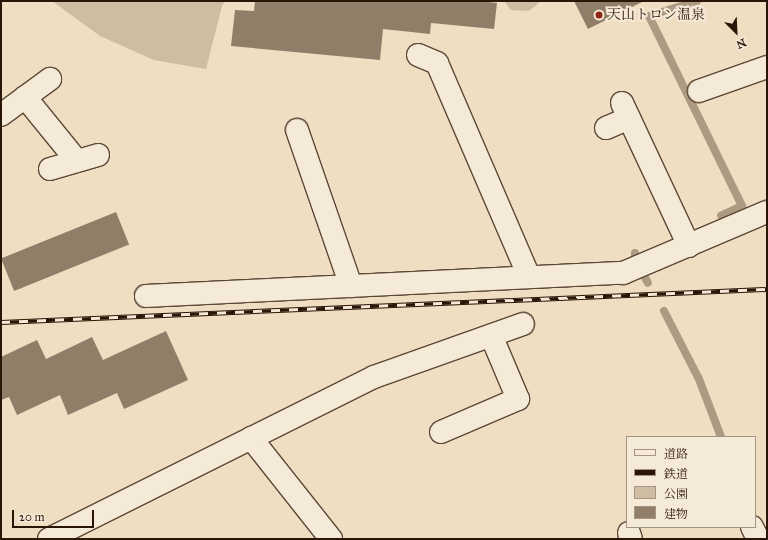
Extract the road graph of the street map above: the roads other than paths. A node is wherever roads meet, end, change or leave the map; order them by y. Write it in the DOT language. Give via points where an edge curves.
graph roads {
  1 [pos="418,55"];
  2 [pos="767,68"];
  3 [pos="50,79"];
  4 [pos="699,90"];
  5 [pos="25,97"];
  6 [pos="1,115"];
  7 [pos="606,128"];
  8 [pos="297,130"];
  9 [pos="98,155"];
  10 [pos="77,161"];
  11 [pos="50,169"];
  12 [pos="767,212"];
  13 [pos="689,246"];
  14 [pos="529,277"];
  15 [pos="351,286"];
  16 [pos="146,296"];
  17 [pos="523,324"];
  18 [pos="491,335"];
  19 [pos="441,432"];
  20 [pos="250,438"];
  21 [pos="752,528"];
  22 [pos="49,539"];
  23 [pos="330,539"];
  24 [pos="758,539"];
  1 -- 14 [label="street" via="437,63"];
  2 -- 4 [label="street"];
  3 -- 5 [label="street"];
  5 -- 6 [label="street"];
  5 -- 10 [label="street"];
  7 -- 13 [label="street" via="626,110"];
  8 -- 15 [label="street"];
  9 -- 10 [label="street"];
  10 -- 11 [label="street"];
  12 -- 13 [label="street"];
  13 -- 14 [label="street" via="623,273"];
  14 -- 15 [label="street"];
  15 -- 16 [label="street"];
  17 -- 18 [label="street"];
  18 -- 19 [label="street" via="518,399"];
  18 -- 20 [label="street" via="374,377"];
  20 -- 22 [label="street"];
  20 -- 23 [label="street"];
  21 -- 24 [label="street"];
}
